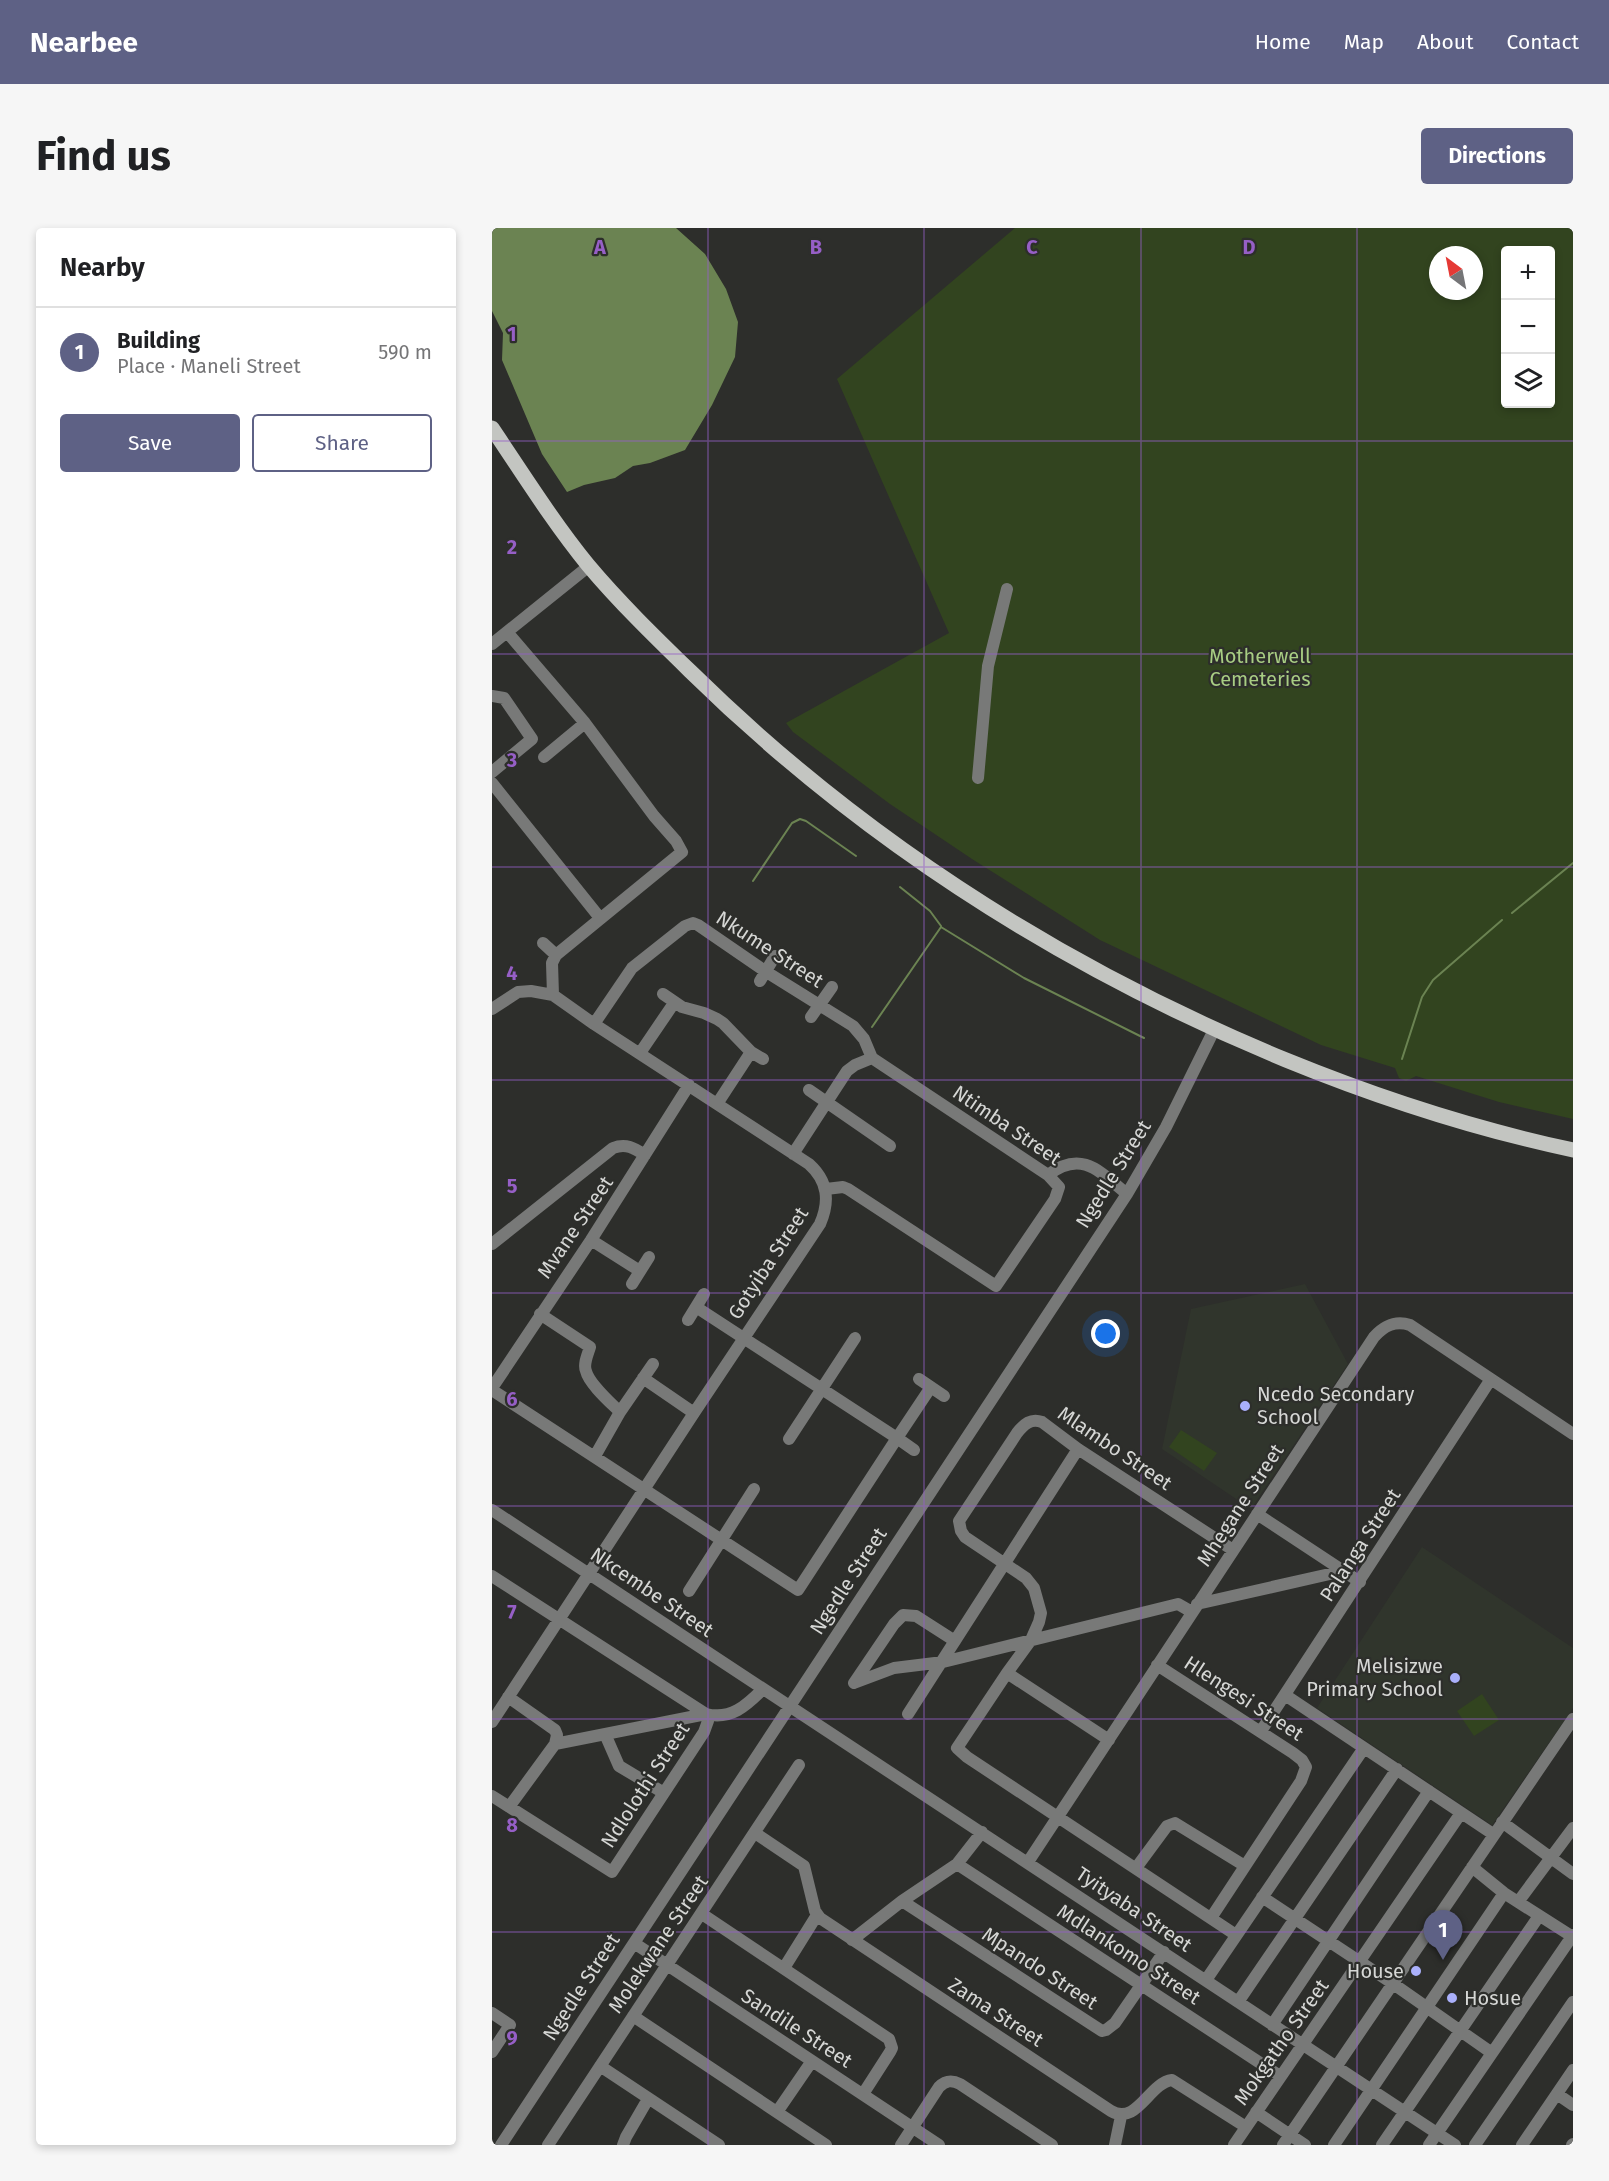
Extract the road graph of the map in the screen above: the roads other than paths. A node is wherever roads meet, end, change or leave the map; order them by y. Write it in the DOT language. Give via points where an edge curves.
graph roads {
  1 [pos="492,428"];
  2 [pos="589,566"];
  3 [pos="1007,589"];
  4 [pos="507,632"];
  5 [pos="492,644"];
  6 [pos="492,696"];
  7 [pos="585,723"];
  8 [pos="544,757"];
  9 [pos="492,772"];
  10 [pos="978,778"];
  11 [pos="492,783"];
  12 [pos="600,918"];
  13 [pos="543,943"];
  14 [pos="556,955"];
  15 [pos="775,956"];
  16 [pos="763,976"];
  17 [pos="832,987"];
  18 [pos="663,994"];
  19 [pos="554,995"];
  20 [pos="674,1003"];
  21 [pos="819,1005"];
  22 [pos="492,1008"];
  23 [pos="811,1017"];
  24 [pos="594,1024"];
  25 [pos="1214,1030"];
  26 [pos="751,1052"];
  27 [pos="640,1053"];
  28 [pos="872,1058"];
  29 [pos="763,1059"];
  30 [pos="689,1085"];
  31 [pos="809,1090"];
  32 [pos="827,1103"];
  33 [pos="717,1104"];
  34 [pos="890,1146"];
  35 [pos="1573,1150"];
  36 [pos="793,1154"];
  37 [pos="645,1155"];
  38 [pos="1048,1175"];
  39 [pos="826,1189"];
  40 [pos="1127,1194"];
  41 [pos="591,1240"];
  42 [pos="492,1244"];
  43 [pos="649,1257"];
  44 [pos="640,1270"];
  45 [pos="632,1284"];
  46 [pos="704,1294"];
  47 [pos="696,1307"];
  48 [pos="540,1314"];
  49 [pos="688,1320"];
  50 [pos="743,1338"];
  51 [pos="855,1338"];
  52 [pos="653,1364"];
  53 [pos="643,1378"];
  54 [pos="919,1379"];
  55 [pos="1491,1379"];
  56 [pos="931,1387"];
  57 [pos="492,1389"];
  58 [pos="821,1389"];
  59 [pos="944,1396"];
  60 [pos="620,1412"];
  61 [pos="694,1413"];
  62 [pos="1573,1434"];
  63 [pos="897,1438"];
  64 [pos="789,1439"];
  65 [pos="1078,1449"];
  66 [pos="914,1450"];
  67 [pos="595,1456"];
  68 [pos="754,1489"];
  69 [pos="644,1490"];
  70 [pos="492,1510"];
  71 [pos="1257,1514"];
  72 [pos="721,1541"];
  73 [pos="1233,1550"];
  74 [pos="1005,1563"];
  75 [pos="1343,1571"];
  76 [pos="590,1574"];
  77 [pos="492,1576"];
  78 [pos="1360,1582"];
  79 [pos="689,1592"];
  80 [pos="1195,1608"];
  81 [pos="559,1620"];
  82 [pos="1031,1640"];
  83 [pos="955,1641"];
  84 [pos="943,1662"];
  85 [pos="1157,1665"];
  86 [pos="1007,1673"];
  87 [pos="763,1689"];
  88 [pos="1285,1695"];
  89 [pos="508,1697"];
  90 [pos="789,1706"];
  91 [pos="706,1714"];
  92 [pos="908,1714"];
  93 [pos="1573,1719"];
  94 [pos="492,1722"];
  95 [pos="1261,1731"];
  96 [pos="605,1734"];
  97 [pos="1109,1740"];
  98 [pos="555,1744"];
  99 [pos="1364,1748"];
  100 [pos="799,1765"];
  101 [pos="1397,1769"];
  102 [pos="1429,1791"];
  103 [pos="664,1793"];
  104 [pos="492,1796"];
  105 [pos="509,1807"];
  106 [pos="1461,1813"];
  107 [pos="1058,1816"];
  108 [pos="1502,1822"];
  109 [pos="1573,1828"];
  110 [pos="755,1833"];
  111 [pos="982,1833"];
  112 [pos="1494,1834"];
  113 [pos="1552,1859"];
  114 [pos="1028,1862"];
  115 [pos="957,1864"];
  116 [pos="1245,1866"];
  117 [pos="1472,1867"];
  118 [pos="1136,1868"];
  119 [pos="1573,1874"];
  120 [pos="1504,1893"];
  121 [pos="1262,1897"];
  122 [pos="902,1901"];
  123 [pos="1518,1902"];
  124 [pos="702,1914"];
  125 [pos="817,1915"];
  126 [pos="1539,1916"];
  127 [pos="1211,1918"];
  128 [pos="1294,1918"];
  129 [pos="1236,1935"];
  130 [pos="1573,1936"];
  131 [pos="852,1940"];
  132 [pos="1328,1941"];
  133 [pos="634,1943"];
  134 [pos="1164,1952"];
  135 [pos="1359,1962"];
  136 [pos="666,1966"];
  137 [pos="784,1968"];
  138 [pos="1206,1980"];
  139 [pos="1392,1983"];
  140 [pos="1140,1985"];
  141 [pos="1238,2002"];
  142 [pos="1573,2002"];
  143 [pos="1426,2007"];
  144 [pos="492,2013"];
  145 [pos="633,2016"];
  146 [pos="1272,2025"];
  147 [pos="1460,2031"];
  148 [pos="1303,2045"];
  149 [pos="492,2052"];
  150 [pos="1492,2053"];
  151 [pos="812,2061"];
  152 [pos="600,2066"];
  153 [pos="1335,2067"];
  154 [pos="1573,2070"];
  155 [pos="1280,2076"];
  156 [pos="1371,2090"];
  157 [pos="863,2094"];
  158 [pos="1557,2094"];
  159 [pos="648,2099"];
  160 [pos="1573,2105"];
  161 [pos="777,2112"];
  162 [pos="1256,2112"];
  163 [pos="1404,2112"];
  164 [pos="1121,2116"];
  165 [pos="1246,2127"];
  166 [pos="913,2128"];
  167 [pos="1437,2133"];
  168 [pos="1287,2140"];
  169 [pos="502,2144"];
  170 [pos="548,2145"];
  171 [pos="623,2145"];
  172 [pos="719,2145"];
  173 [pos="825,2145"];
  174 [pos="901,2145"];
  175 [pos="939,2145"];
  176 [pos="1052,2145"];
  177 [pos="1115,2145"];
  178 [pos="1234,2145"];
  179 [pos="1305,2145"];
  180 [pos="1334,2145"];
  181 [pos="1382,2145"];
  182 [pos="1429,2145"];
  183 [pos="1455,2145"];
  184 [pos="1475,2145"];
  185 [pos="1522,2145"];
  1 -- 2 [label="main road"];
  2 -- 4 [label="street"];
  2 -- 25 [label="main road" via="732,712 787,760 918,861 1033,936"];
  3 -- 10 [label="street" via="988,666"];
  4 -- 5 [label="street"];
  4 -- 7 [label="street"];
  6 -- 9 [label="street" via="504,698 532,739"];
  7 -- 8 [label="street"];
  7 -- 12 [label="street" via="682,852"];
  11 -- 12 [label="street"];
  12 -- 14 [label="street"];
  13 -- 14 [label="street"];
  14 -- 19 [label="street" via="552,963"];
  15 -- 16 [label="street"];
  16 -- 21 [label="street, Nkume Street"];
  16 -- 24 [label="street, Nkume Street" via="698,925 690,924 632,968"];
  17 -- 21 [label="street"];
  18 -- 20 [label="street"];
  19 -- 22 [label="street, Gotyiba Street" via="518,992"];
  19 -- 24 [label="street, Gotyiba Street"];
  20 -- 26 [label="street" via="717,1018"];
  20 -- 27 [label="street"];
  21 -- 23 [label="street"];
  21 -- 28 [label="street, Nkume Street" via="858,1030"];
  24 -- 27 [label="street, Gotyiba Street"];
  25 -- 35 [label="main road" via="1391,1100"];
  25 -- 40 [label="street, Ngedle Street" via="1166,1127"];
  26 -- 29 [label="street"];
  26 -- 33 [label="street"];
  27 -- 30 [label="street, Gotyiba Street"];
  28 -- 32 [label="street" via="851,1067"];
  28 -- 38 [label="street, Ntimba Street"];
  30 -- 33 [label="street, Gotyiba Street"];
  30 -- 37 [label="street, Mvane Street"];
  31 -- 32 [label="street"];
  32 -- 34 [label="street"];
  32 -- 36 [label="street"];
  33 -- 36 [label="street, Gotyiba Street"];
  36 -- 39 [label="street, Gotyiba Street" via="817,1171"];
  37 -- 41 [label="street, Mvane Street"];
  37 -- 42 [label="street" via="630,1146 613,1148"];
  38 -- 39 [label="street, Ntimba Street" via="1057,1182 1059,1191 996,1286 848,1189"];
  38 -- 40 [label="street" via="1062,1165 1077,1162 1097,1169"];
  39 -- 50 [label="street, Gotyiba Street" via="827,1204 820,1224"];
  40 -- 90 [label="street, Ngedle Street"];
  41 -- 44 [label="street"];
  41 -- 48 [label="street, Mvane Street"];
  43 -- 44 [label="street"];
  44 -- 45 [label="street"];
  46 -- 47 [label="street"];
  47 -- 49 [label="street"];
  47 -- 50 [label="street"];
  48 -- 57 [label="street, Mvane Street"];
  48 -- 60 [label="street" via="590,1347 586,1372"];
  50 -- 58 [label="street"];
  50 -- 61 [label="street, Gotyiba Street"];
  51 -- 58 [label="street"];
  52 -- 53 [label="street"];
  53 -- 60 [label="street"];
  53 -- 61 [label="street"];
  54 -- 56 [label="street"];
  55 -- 62 [label="street, Mhegane Street"];
  55 -- 71 [label="street, Mhegane Street" via="1410,1325 1401,1322 1387,1326 1374,1337"];
  55 -- 78 [label="street, Palanga Street"];
  56 -- 59 [label="street"];
  56 -- 63 [label="street"];
  57 -- 67 [label="street"];
  58 -- 63 [label="street"];
  58 -- 64 [label="street"];
  60 -- 67 [label="street"];
  61 -- 69 [label="street, Gotyiba Street"];
  63 -- 66 [label="street"];
  63 -- 72 [label="street" via="798,1590"];
  65 -- 73 [label="street, Mlambo Street"];
  65 -- 74 [label="street"];
  65 -- 74 [label="street, Mlambo Street" via="1042,1422 1026,1423 959,1521 965,1537"];
  67 -- 69 [label="street"];
  68 -- 72 [label="street"];
  69 -- 72 [label="street"];
  69 -- 76 [label="street, Gotyiba Street"];
  70 -- 76 [label="street, Nkcembe Street"];
  71 -- 73 [label="street, Mhegane Street"];
  71 -- 75 [label="street"];
  72 -- 79 [label="street"];
  73 -- 80 [label="street, Mhegane Street"];
  74 -- 82 [label="street, Mlambo Street" via="1026,1578 1038,1597 1041,1612"];
  74 -- 83 [label="street"];
  75 -- 78 [label="street"];
  75 -- 80 [label="street"];
  76 -- 81 [label="street, Gotyiba Street"];
  76 -- 87 [label="street, Nkcembe Street"];
  77 -- 81 [label="street, Ndlolothi Street"];
  78 -- 88 [label="street, Palanga Street"];
  80 -- 82 [label="street" via="1178,1604"];
  80 -- 85 [label="street, Mhegane Street"];
  81 -- 89 [label="street, Gotyiba Street"];
  81 -- 91 [label="street, Ndlolothi Street"];
  82 -- 84 [label="street"];
  82 -- 86 [label="street, Mlambo Street"];
  83 -- 84 [label="street"];
  83 -- 84 [label="street" via="916,1616 903,1615 854,1683 894,1668"];
  84 -- 92 [label="street"];
  85 -- 95 [label="street, Hlengesi Street"];
  85 -- 97 [label="street, Mhegane Street"];
  86 -- 97 [label="street"];
  86 -- 107 [label="street, Mlambo Street" via="957,1748"];
  87 -- 90 [label="street, Nkcembe Street"];
  87 -- 91 [label="street" via="731,1713 718,1717"];
  88 -- 95 [label="street, Palanga Street"];
  88 -- 99 [label="street"];
  89 -- 94 [label="street, Gotyiba Street"];
  89 -- 98 [label="street" via="555,1730"];
  90 -- 111 [label="street, Tyityaba Street"];
  90 -- 133 [label="street, Ngedle Street"];
  91 -- 96 [label="street"];
  91 -- 103 [label="street, Ndlolothi Street" via="704,1732"];
  93 -- 108 [label="street"];
  95 -- 116 [label="street, Hlengesi Street" via="1302,1760 1306,1771"];
  96 -- 98 [label="street"];
  96 -- 103 [label="street" via="619,1766"];
  97 -- 107 [label="street, Mhegane Street"];
  98 -- 105 [label="street"];
  99 -- 101 [label="street"];
  99 -- 121 [label="street"];
  100 -- 110 [label="street, Molekwane Street"];
  101 -- 102 [label="street"];
  101 -- 128 [label="street"];
  102 -- 106 [label="street"];
  102 -- 132 [label="street"];
  103 -- 105 [label="street, Ndlolothi Street" via="612,1872"];
  104 -- 105 [label="street, Ndlolothi Street"];
  106 -- 112 [label="street"];
  106 -- 135 [label="street, Mokgatho Street"];
  107 -- 114 [label="street, Mhegane Street"];
  107 -- 118 [label="street"];
  108 -- 112 [label="street"];
  108 -- 113 [label="street"];
  109 -- 113 [label="street"];
  110 -- 124 [label="street, Molekwane Street"];
  110 -- 125 [label="street" via="804,1866"];
  111 -- 114 [label="street, Tyityaba Street"];
  111 -- 115 [label="street"];
  112 -- 117 [label="street"];
  113 -- 119 [label="street"];
  113 -- 123 [label="street"];
  114 -- 134 [label="street, Tyityaba Street"];
  115 -- 122 [label="street"];
  115 -- 140 [label="street, Mdlankomo Street"];
  116 -- 118 [label="street" via="1176,1823 1167,1826"];
  116 -- 127 [label="street, Hlengesi Street"];
  117 -- 120 [label="street"];
  117 -- 139 [label="street"];
  118 -- 127 [label="street"];
  120 -- 123 [label="street"];
  120 -- 143 [label="street"];
  121 -- 128 [label="street"];
  121 -- 129 [label="street"];
  122 -- 131 [label="street"];
  122 -- 140 [label="street, Mpando Street" via="1102,2031 1115,2023"];
  123 -- 126 [label="street"];
  124 -- 136 [label="street, Molekwane Street"];
  124 -- 137 [label="street"];
  125 -- 131 [label="street, Zama Street"];
  125 -- 137 [label="street"];
  126 -- 130 [label="street"];
  126 -- 147 [label="street"];
  127 -- 129 [label="street"];
  128 -- 132 [label="street"];
  128 -- 141 [label="street"];
  129 -- 138 [label="street"];
  130 -- 150 [label="street"];
  131 -- 164 [label="street, Zama Street"];
  132 -- 135 [label="street"];
  132 -- 146 [label="street"];
  133 -- 136 [label="street, Sandile Street"];
  133 -- 169 [label="street, Ngedle Street"];
  134 -- 138 [label="street, Tyityaba Street"];
  134 -- 140 [label="street, Mpando Street"];
  135 -- 139 [label="street"];
  135 -- 148 [label="street, Mokgatho Street"];
  136 -- 145 [label="street, Molekwane Street"];
  136 -- 151 [label="street, Sandile Street"];
  137 -- 157 [label="street" via="889,2039 892,2048"];
  138 -- 141 [label="street, Tyityaba Street"];
  139 -- 143 [label="street"];
  139 -- 153 [label="street"];
  140 -- 155 [label="street, Mdlankomo Street"];
  141 -- 146 [label="street, Tyityaba Street"];
  142 -- 184 [label="street"];
  143 -- 147 [label="street"];
  143 -- 156 [label="street"];
  144 -- 149 [label="street" via="510,2025"];
  145 -- 152 [label="street, Molekwane Street"];
  145 -- 161 [label="street"];
  146 -- 148 [label="street, Tyityaba Street"];
  147 -- 150 [label="street"];
  147 -- 163 [label="street"];
  148 -- 153 [label="street, Tyityaba Street"];
  148 -- 155 [label="street, Mokgatho Street"];
  150 -- 167 [label="street"];
  151 -- 157 [label="street, Sandile Street"];
  151 -- 161 [label="street"];
  152 -- 159 [label="street"];
  152 -- 170 [label="street, Molekwane Street"];
  153 -- 156 [label="street, Tyityaba Street"];
  153 -- 168 [label="street"];
  154 -- 158 [label="street"];
  155 -- 162 [label="street, Mokgatho Street"];
  156 -- 163 [label="street, Tyityaba Street"];
  156 -- 180 [label="street"];
  157 -- 166 [label="street, Sandile Street"];
  158 -- 160 [label="street"];
  158 -- 185 [label="street"];
  159 -- 171 [label="street"];
  159 -- 172 [label="street"];
  161 -- 173 [label="street"];
  162 -- 165 [label="street, Mokgatho Street"];
  162 -- 168 [label="street"];
  163 -- 167 [label="street, Tyityaba Street"];
  163 -- 181 [label="street"];
  164 -- 165 [label="street" via="1132,2112 1164,2082 1172,2080"];
  164 -- 177 [label="street"];
  165 -- 178 [label="street, Mokgatho Street"];
  166 -- 174 [label="street"];
  166 -- 175 [label="street, Sandile Street"];
  166 -- 176 [label="street" via="939,2087 955,2081"];
  167 -- 182 [label="street"];
  167 -- 183 [label="street, Tyityaba Street"];
  168 -- 179 [label="street"];
}
